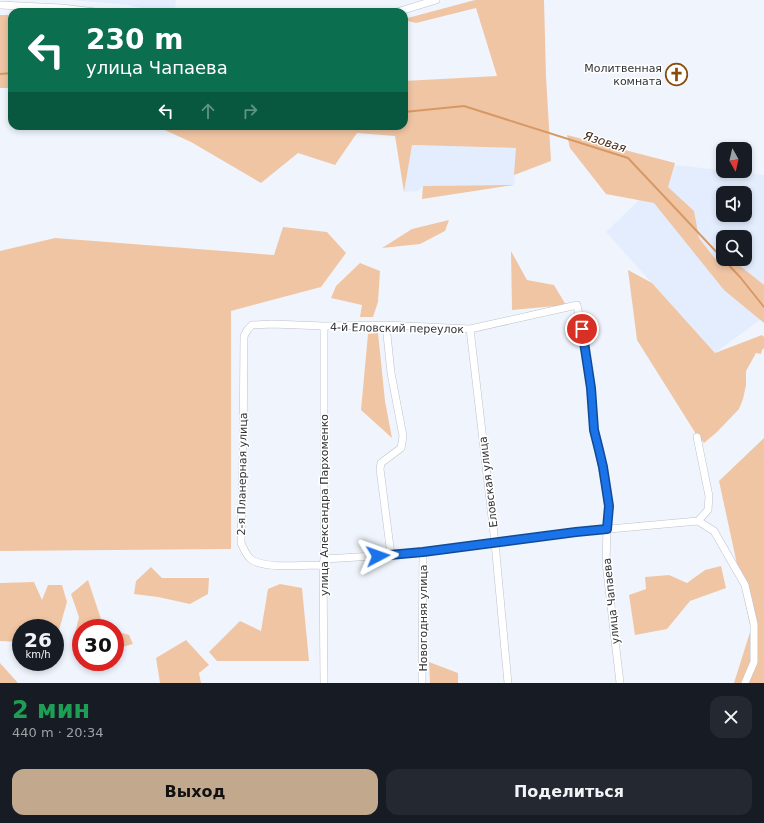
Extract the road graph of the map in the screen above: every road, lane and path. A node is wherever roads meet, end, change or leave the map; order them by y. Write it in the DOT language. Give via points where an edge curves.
graph roads {
  1 [pos="436,0"];
  2 [pos="0,5"];
  3 [pos="62,8"];
  4 [pos="408,9"];
  5 [pos="577,305"];
  6 [pos="386,325"];
  7 [pos="324,326"];
  8 [pos="470,329"];
  9 [pos="244,336"];
  10 [pos="697,437"];
  11 [pos="698,521"];
  12 [pos="607,529"];
  13 [pos="496,543"];
  14 [pos="423,552"];
  15 [pos="391,556"];
  16 [pos="324,562"];
  17 [pos="324,683"];
  18 [pos="422,683"];
  19 [pos="508,683"];
  20 [pos="620,683"];
  21 [pos="745,683"];
  1 -- 4 [label="street"];
  2 -- 3 [label="street"];
  5 -- 8 [label="street, 4-й Еловский переулок"];
  5 -- 12 [label="street, улица Чапаева" via="591,388 594,430 609,506"];
  6 -- 7 [label="street, 4-й Еловский переулок"];
  6 -- 8 [label="street, 4-й Еловский переулок"];
  6 -- 15 [label="street" via="391,373 403,436 401,448 381,462 380,469"];
  7 -- 9 [label="street, 4-й Еловский переулок" via="252,325"];
  7 -- 16 [label="street, улица Александра Пархоменко"];
  8 -- 13 [label="street, Еловская улица"];
  9 -- 16 [label="street, 2-я Планерная улица" via="241,542 245,553 261,564 284,566"];
  10 -- 11 [label="street" via="709,496 708,510"];
  11 -- 12 [label="street, 2-я Планерная улица"];
  11 -- 21 [label="street" via="714,531 745,585 754,624 754,662"];
  12 -- 13 [label="street, 2-я Планерная улица"];
  12 -- 20 [label="street, улица Чапаева" via="606,563"];
  13 -- 14 [label="street, 2-я Планерная улица"];
  13 -- 19 [label="street, Еловская улица"];
  14 -- 15 [label="street, 2-я Планерная улица"];
  14 -- 18 [label="street, Новогодняя улица"];
  15 -- 16 [label="street, 2-я Планерная улица"];
  16 -- 17 [label="street, улица Александра Пархоменко"];
}
